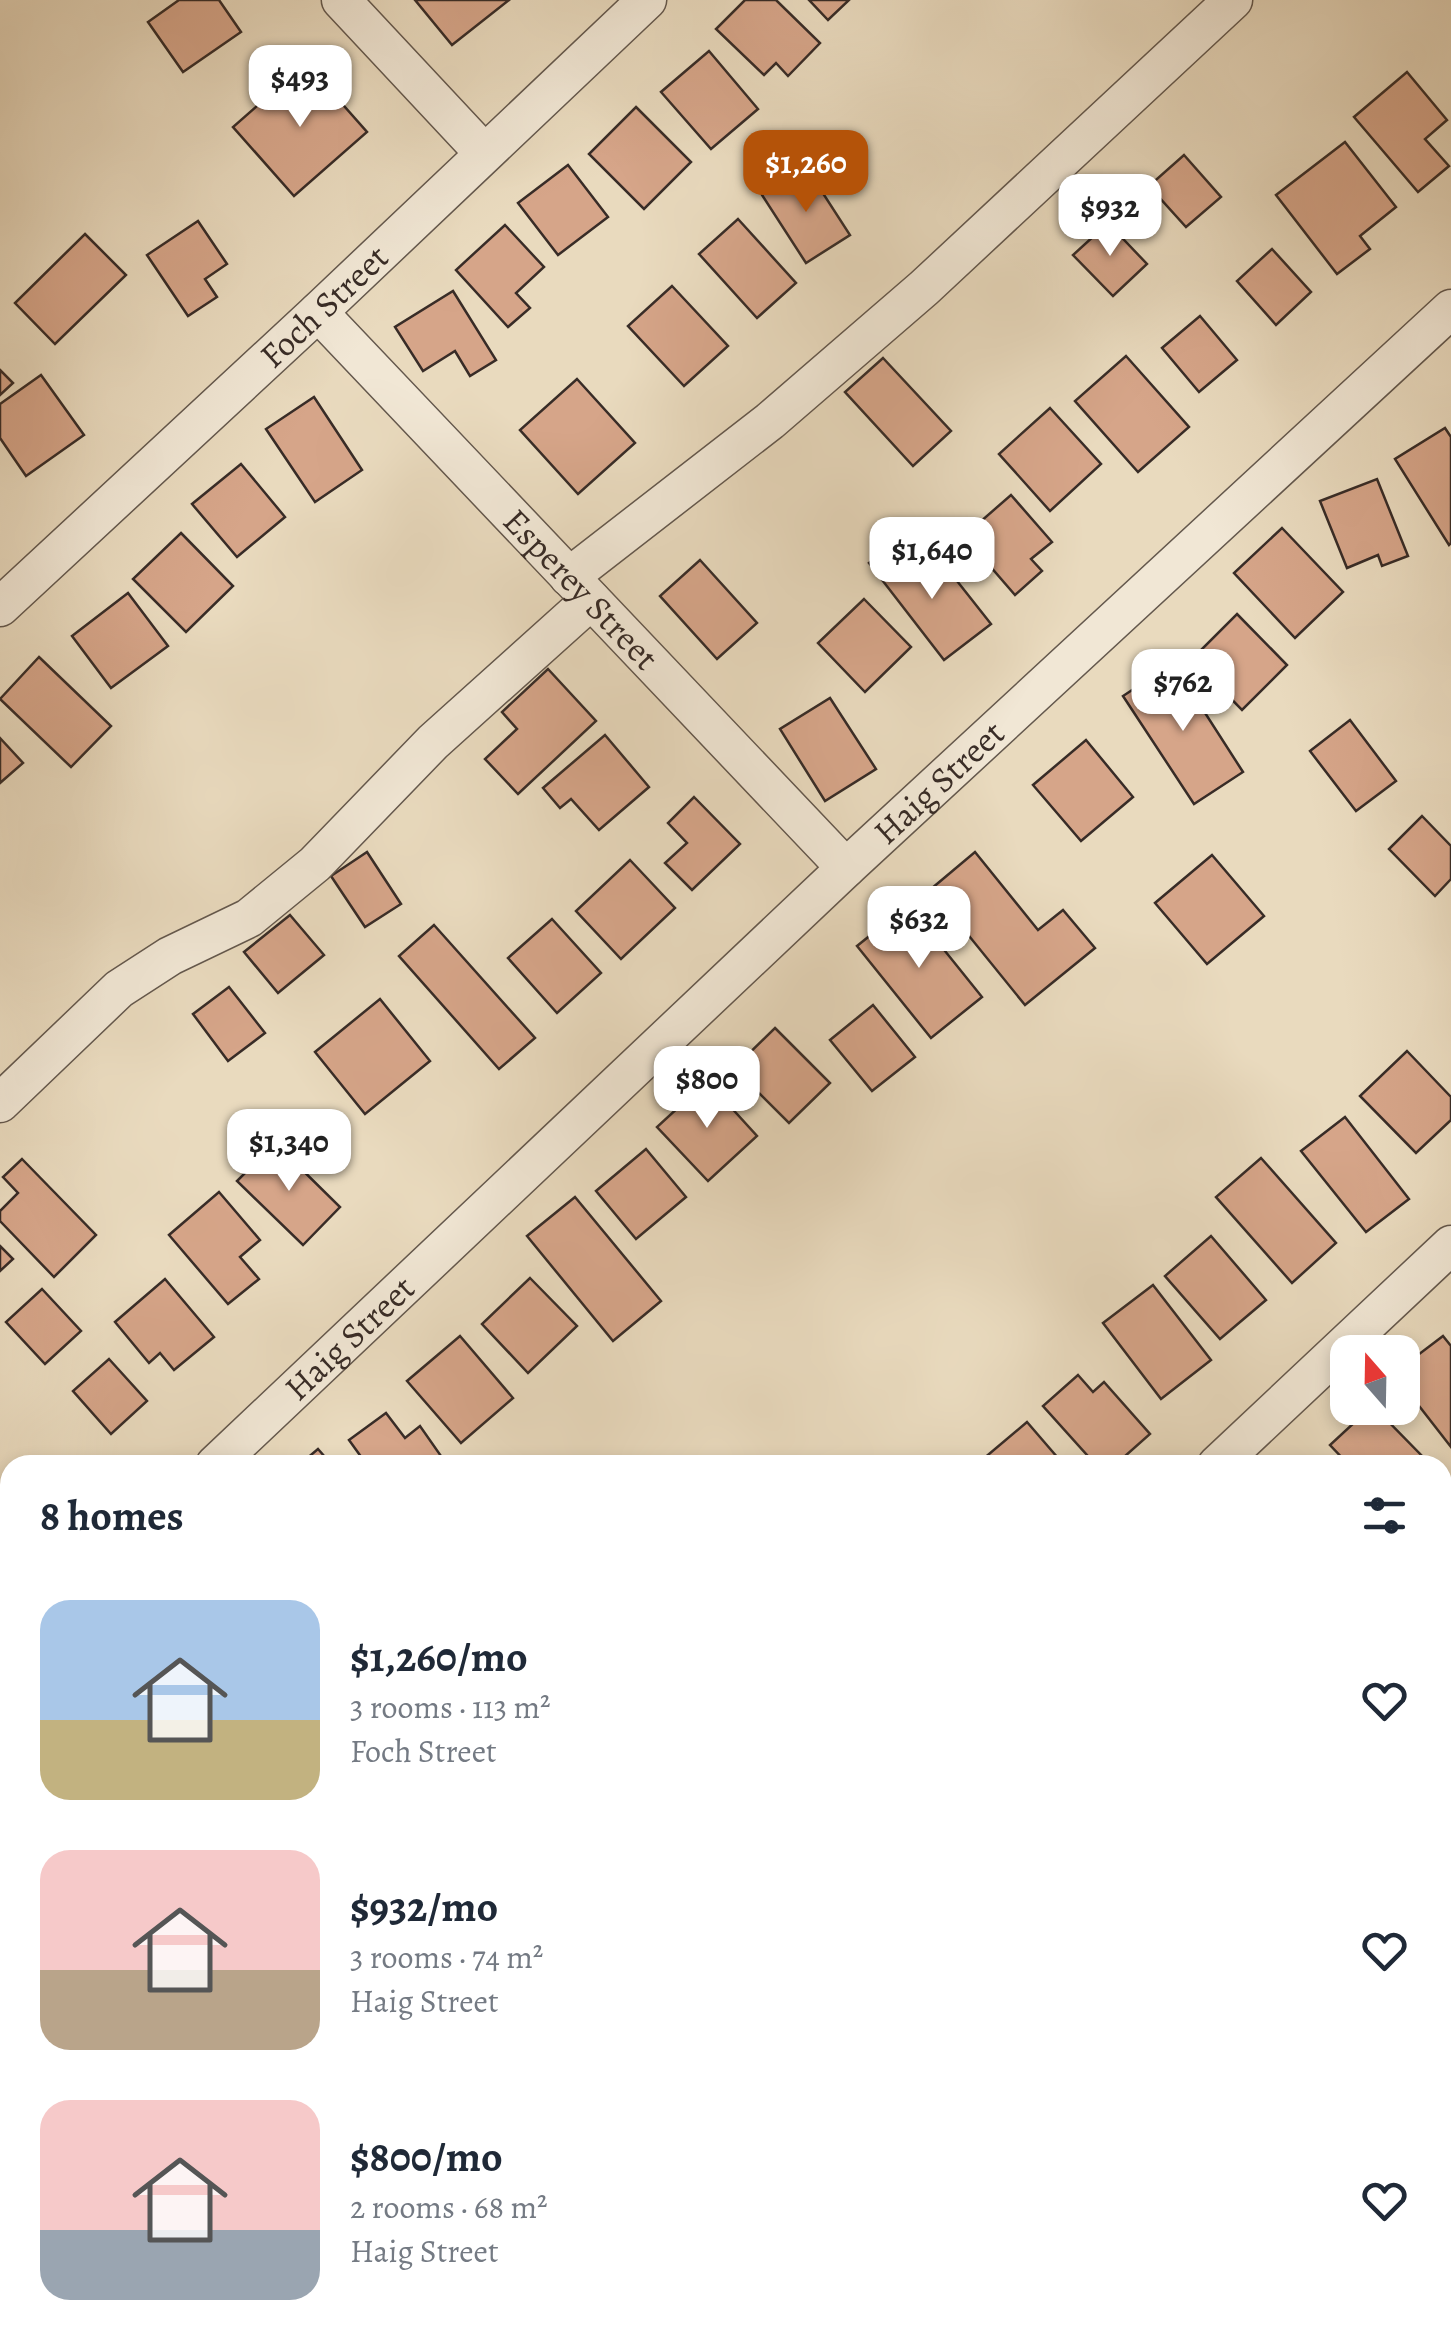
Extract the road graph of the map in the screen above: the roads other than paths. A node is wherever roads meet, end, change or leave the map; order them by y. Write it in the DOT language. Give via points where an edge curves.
graph roads {
  1 [pos="341,0"];
  2 [pos="647,0"];
  3 [pos="1234,0"];
  4 [pos="484,153"];
  5 [pos="318,312"];
  6 [pos="1445,327"];
  7 [pos="580,588"];
  8 [pos="2,603"];
  9 [pos="846,868"];
  10 [pos="0,1102"];
  11 [pos="1451,1245"];
  12 [pos="226,1455"];
  13 [pos="1228,1455"];
  1 -- 4 [label="street"];
  2 -- 4 [label="street, Foch Street"];
  3 -- 7 [label="street" via="910,300"];
  4 -- 5 [label="street, Foch Street"];
  5 -- 7 [label="street, Esperey Street"];
  5 -- 8 [label="street, Foch Street"];
  6 -- 9 [label="street, Haig Street"];
  7 -- 9 [label="street, Esperey Street"];
  7 -- 10 [label="street" via="315,864 249,918 119,989"];
  9 -- 12 [label="street, Haig Street"];
  11 -- 13 [label="street"];
}
